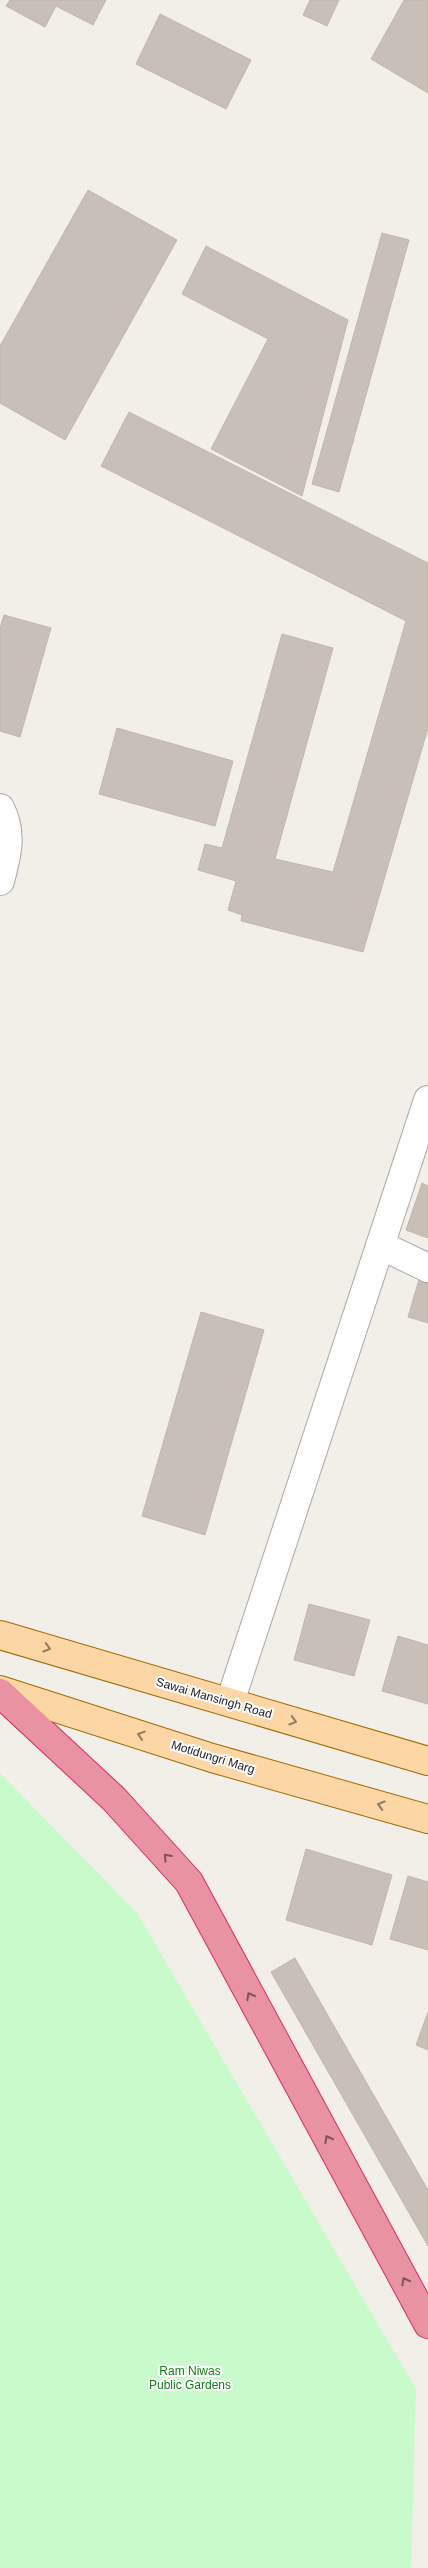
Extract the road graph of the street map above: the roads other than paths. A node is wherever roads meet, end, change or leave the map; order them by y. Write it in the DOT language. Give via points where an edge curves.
graph roads {
  1 [pos="0,808"];
  2 [pos="0,881"];
  3 [pos="428,1100"];
  4 [pos="380,1244"];
  5 [pos="428,1268"];
  6 [pos="0,1635"];
  7 [pos="0,1692"];
  8 [pos="230,1702"];
  9 [pos="428,1761"];
  10 [pos="428,1819"];
  11 [pos="428,2324"];
  1 -- 2 [label="street" via="7,821 9,850"];
  3 -- 4 [label="street"];
  4 -- 5 [label="street"];
  4 -- 8 [label="street"];
  6 -- 8 [label="main road, Sawai Mansingh Road, one-way"];
  10 -- 7 [label="main road, Motidungri Marg, one-way" via="212,1758"];
  11 -- 7 [label="highway, one-way" via="189,1882 114,1799"];
  8 -- 9 [label="main road, Sawai Mansingh Road, one-way"];
}
